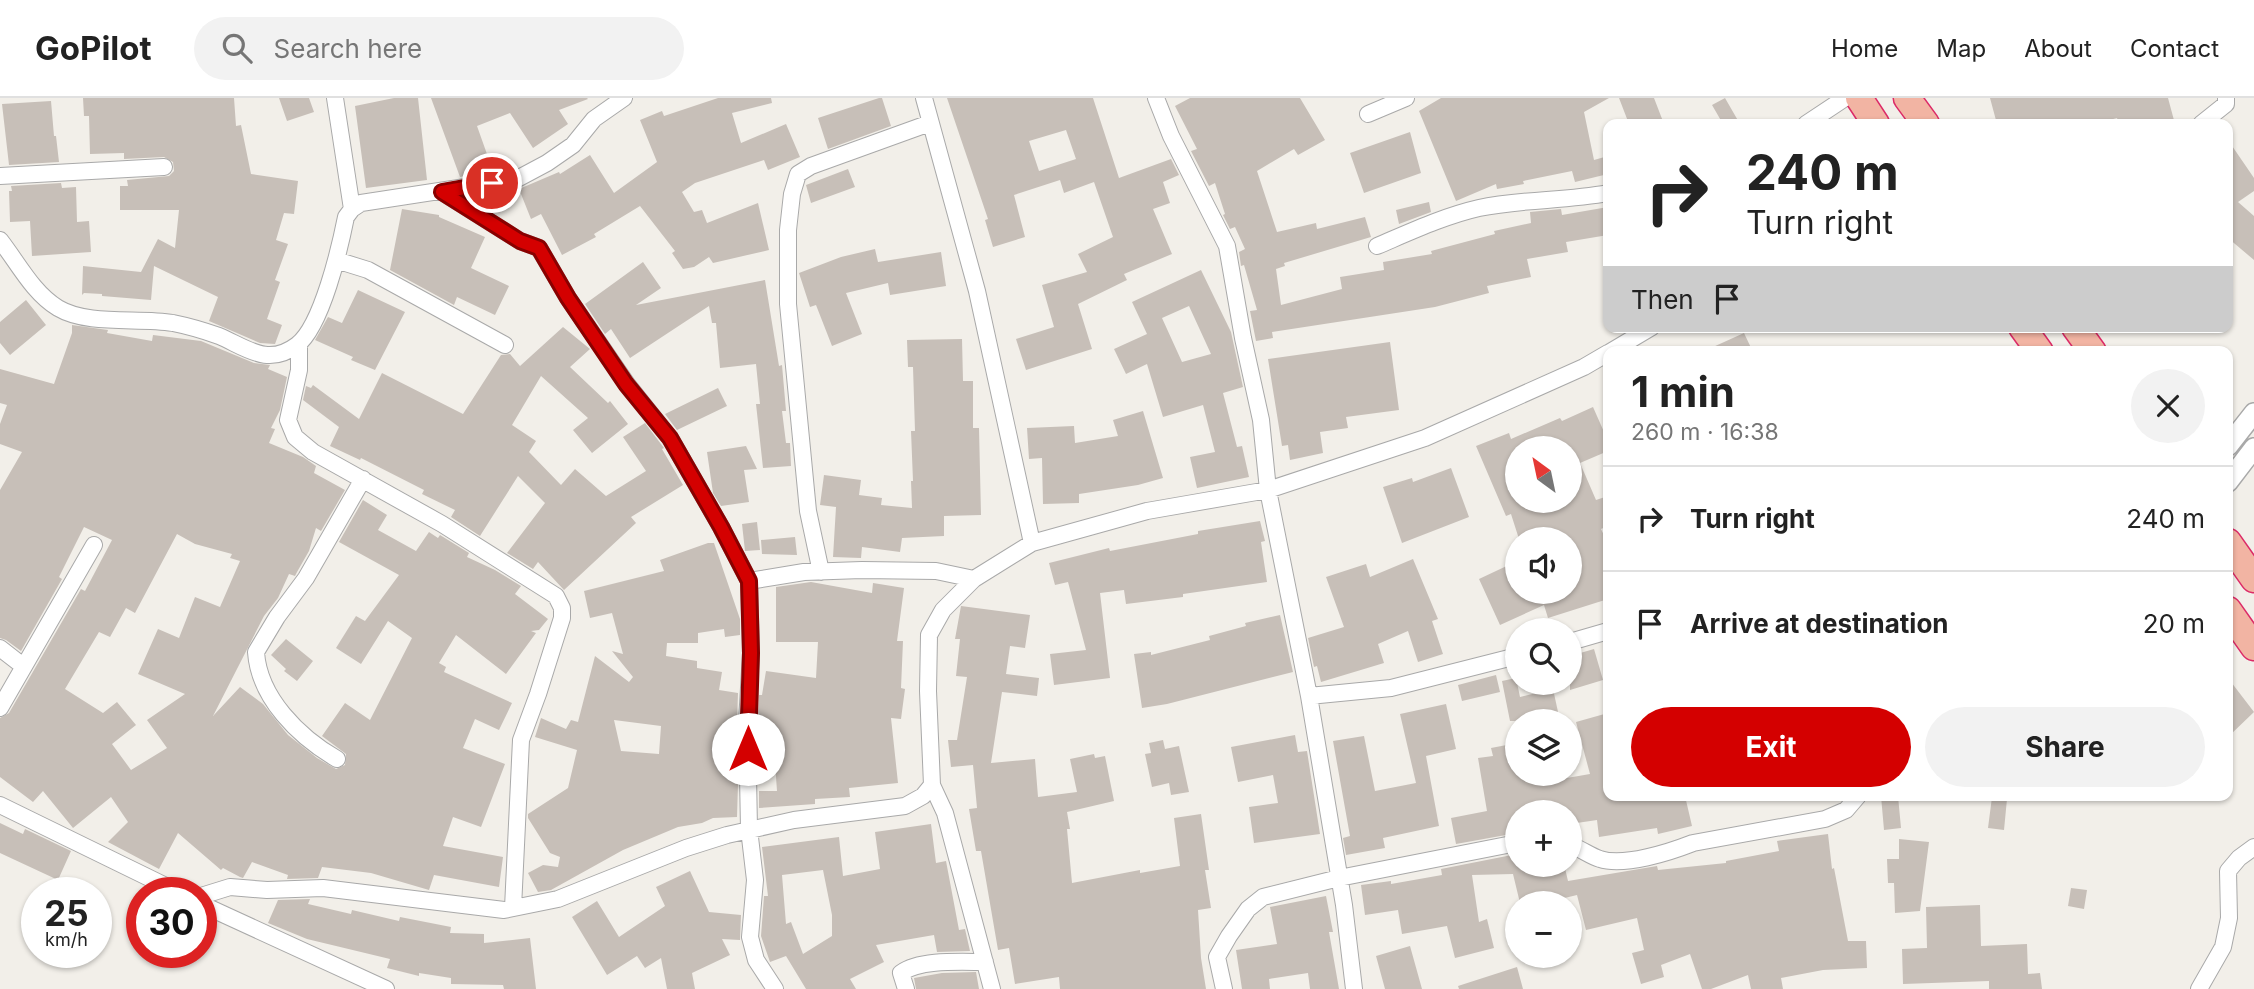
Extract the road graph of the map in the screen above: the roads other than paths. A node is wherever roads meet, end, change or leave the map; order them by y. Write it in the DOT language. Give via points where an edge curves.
graph roads {
  1 [pos="335,98"];
  2 [pos="624,98"];
  3 [pos="924,98"];
  4 [pos="1156,98"];
  5 [pos="1406,98"];
  6 [pos="1845,98"];
  7 [pos="1858,98"];
  8 [pos="1907,98"];
  9 [pos="2227,98"];
  10 [pos="1368,114"];
  11 [pos="1814,119"];
  12 [pos="1873,119"];
  13 [pos="1922,119"];
  14 [pos="2207,119"];
  15 [pos="930,123"];
  16 [pos="164,167"];
  17 [pos="0,176"];
  18 [pos="442,192"];
  19 [pos="1603,194"];
  20 [pos="352,209"];
  21 [pos="0,240"];
  22 [pos="1377,246"];
  23 [pos="336,260"];
  24 [pos="1642,333"];
  25 [pos="299,344"];
  26 [pos="505,345"];
  27 [pos="1619,346"];
  28 [pos="1603,356"];
  29 [pos="2254,413"];
  30 [pos="2233,440"];
  31 [pos="2254,448"];
  32 [pos="2233,475"];
  33 [pos="363,479"];
  34 [pos="1268,490"];
  35 [pos="1032,543"];
  36 [pos="94,545"];
  37 [pos="2233,549"];
  38 [pos="821,572"];
  39 [pos="974,579"];
  40 [pos="2254,579"];
  41 [pos="749,581"];
  42 [pos="2233,617"];
  43 [pos="1603,632"];
  44 [pos="1582,639"];
  45 [pos="2254,647"];
  46 [pos="0,648"];
  47 [pos="1505,659"];
  48 [pos="23,666"];
  49 [pos="1309,696"];
  50 [pos="0,708"];
  51 [pos="337,759"];
  52 [pos="932,785"];
  53 [pos="1854,801"];
  54 [pos="0,805"];
  55 [pos="749,829"];
  56 [pos="1505,845"];
  57 [pos="2254,847"];
  58 [pos="1582,851"];
  59 [pos="147,877"];
  60 [pos="1339,878"];
  61 [pos="217,891"];
  62 [pos="513,908"];
  63 [pos="217,911"];
  64 [pos="985,962"];
  65 [pos="386,989"];
  66 [pos="775,989"];
  67 [pos="906,989"];
  68 [pos="992,989"];
  69 [pos="1224,989"];
  70 [pos="1354,989"];
  71 [pos="2199,989"];
  1 -- 20 [label="street"];
  2 -- 18 [label="street" via="594,119 573,145 517,179"];
  3 -- 15 [label="street"];
  4 -- 34 [label="street" via="1227,246 1261,420"];
  5 -- 10 [label="street"];
  6 -- 11 [label="street"];
  7 -- 12 [label="highway"];
  8 -- 13 [label="highway"];
  9 -- 14 [label="street"];
  15 -- 35 [label="street" via="977,291"];
  15 -- 38 [label="street" via="811,166 797,174 792,194 788,304 808,511"];
  16 -- 17 [label="street"];
  18 -- 20 [label="street"];
  18 -- 41 [label="street" via="539,248 626,384 670,438"];
  19 -- 22 [label="street" via="1478,208"];
  20 -- 23 [label="street"];
  21 -- 25 [label="street" via="36,289 59,309 83,317 173,323 273,356"];
  23 -- 25 [label="street" via="328,290"];
  23 -- 26 [label="street" via="368,271"];
  24 -- 27 [label="street"];
  25 -- 33 [label="street" via="299,370 288,420 295,437"];
  28 -- 34 [label="street" via="1425,438"];
  29 -- 30 [label="street"];
  31 -- 32 [label="street"];
  33 -- 51 [label="street" via="306,578 256,652 262,679 274,701 314,745"];
  33 -- 62 [label="street" via="556,596 562,608 521,740"];
  34 -- 35 [label="street" via="1147,511"];
  34 -- 49 [label="street"];
  35 -- 39 [label="street"];
  36 -- 48 [label="street"];
  37 -- 40 [label="highway"];
  38 -- 39 [label="street" via="936,571"];
  38 -- 41 [label="street"];
  39 -- 52 [label="street" via="943,610 929,635"];
  41 -- 55 [label="street"];
  42 -- 45 [label="highway"];
  43 -- 44 [label="street"];
  46 -- 48 [label="street"];
  47 -- 49 [label="street" via="1391,688"];
  48 -- 50 [label="street"];
  49 -- 60 [label="street"];
  52 -- 55 [label="street" via="905,806"];
  52 -- 64 [label="street" via="945,813"];
  53 -- 58 [label="street" via="1846,810 1825,819 1630,859 1600,860"];
  54 -- 59 [label="street"];
  55 -- 62 [label="street" via="686,848 558,899"];
  55 -- 66 [label="street" via="755,880 750,937 755,960"];
  56 -- 60 [label="street"];
  57 -- 71 [label="street" via="2228,870 2229,918 2223,947"];
  60 -- 69 [label="street" via="1263,897 1248,909 1217,957"];
  60 -- 70 [label="street"];
  61 -- 62 [label="street" via="230,887 323,888"];
  63 -- 65 [label="street"];
  64 -- 67 [label="street" via="908,968 901,973"];
  64 -- 68 [label="street"];
}
